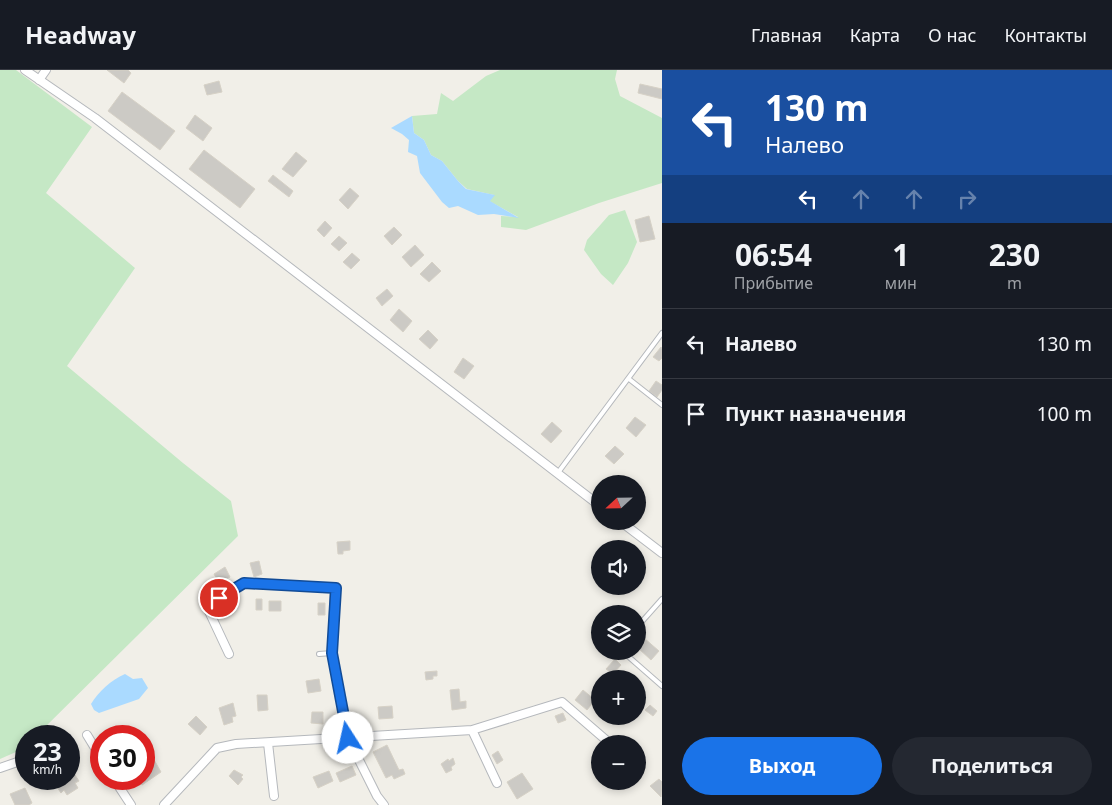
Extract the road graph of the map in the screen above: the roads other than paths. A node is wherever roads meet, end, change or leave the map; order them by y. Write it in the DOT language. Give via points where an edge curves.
graph roads {
  1 [pos="25,70"];
  2 [pos="46,70"];
  3 [pos="39,80"];
  4 [pos="662,333"];
  5 [pos="629,379"];
  6 [pos="662,405"];
  7 [pos="557,474"];
  8 [pos="591,499"];
  9 [pos="632,530"];
  10 [pos="662,553"];
  11 [pos="662,600"];
  12 [pos="646,617"];
  13 [pos="332,653"];
  14 [pos="229,654"];
  15 [pos="319,654"];
  16 [pos="632,660"];
  17 [pos="662,686"];
  18 [pos="472,730"];
  19 [pos="87,735"];
  20 [pos="600,735"];
  21 [pos="348,738"];
  22 [pos="90,740"];
  23 [pos="268,743"];
  24 [pos="15,763"];
  25 [pos="0,768"];
  26 [pos="497,784"];
  27 [pos="121,790"];
  28 [pos="274,796"];
  29 [pos="131,805"];
  30 [pos="164,805"];
  31 [pos="384,805"];
  1 -- 3 [label="street"];
  2 -- 3 [label="street"];
  3 -- 7 [label="street" via="95,118"];
  4 -- 5 [label="lane"];
  5 -- 6 [label="lane"];
  5 -- 7 [label="lane"];
  7 -- 8 [label="street"];
  9 -- 10 [label="street"];
  11 -- 12 [label="lane"];
  13 -- 14 [label="street" via="336,588 244,583 206,606"];
  13 -- 15 [label="lane"];
  13 -- 21 [label="street"];
  16 -- 17 [label="lane"];
  18 -- 20 [label="street" via="562,702"];
  18 -- 21 [label="street"];
  18 -- 26 [label="street"];
  19 -- 22 [label="street"];
  21 -- 23 [label="street"];
  21 -- 31 [label="street"];
  23 -- 28 [label="street"];
  23 -- 30 [label="street" via="217,748"];
  24 -- 25 [label="street"];
  27 -- 29 [label="street"];
}
